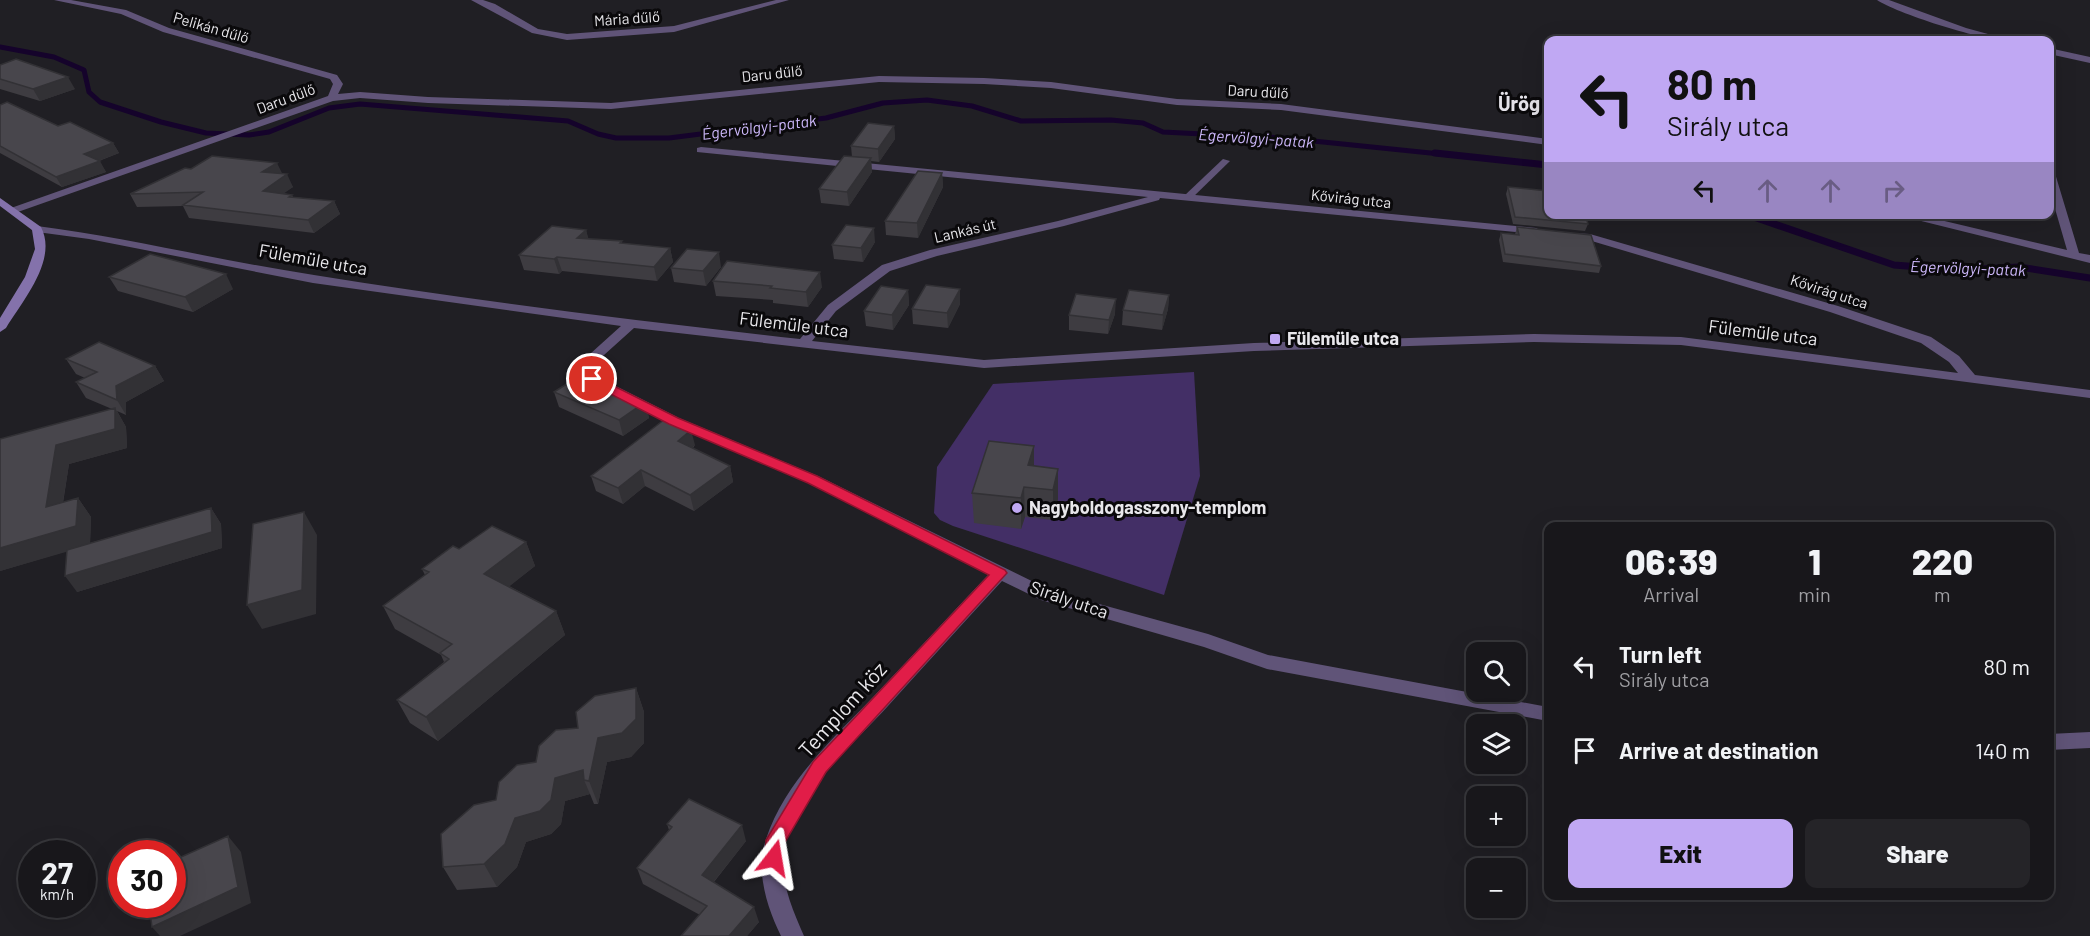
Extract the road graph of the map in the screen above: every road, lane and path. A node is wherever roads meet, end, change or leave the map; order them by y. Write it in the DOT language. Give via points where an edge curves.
graph roads {
  1 [pos="58,0"];
  2 [pos="475,0"];
  3 [pos="785,0"];
  4 [pos="1881,0"];
  5 [pos="1989,36"];
  6 [pos="2054,52"];
  7 [pos="2090,60"];
  8 [pos="332,98"];
  9 [pos="1544,141"];
  10 [pos="701,150"];
  11 [pos="1226,161"];
  12 [pos="2054,187"];
  13 [pos="1164,195"];
  14 [pos="1187,198"];
  15 [pos="0,201"];
  16 [pos="15,210"];
  17 [pos="1919,219"];
  18 [pos="37,229"];
  19 [pos="2074,255"];
  20 [pos="2090,259"];
  21 [pos="631,324"];
  22 [pos="0,328"];
  23 [pos="802,345"];
  24 [pos="1970,378"];
  25 [pos="2090,394"];
  26 [pos="1000,573"];
  27 [pos="1544,713"];
  28 [pos="2090,740"];
  29 [pos="2054,742"];
  30 [pos="793,936"];
  1 -- 8 [label="street, Pelikán dűlő" via="123,12 166,30 334,77 338,84"];
  2 -- 3 [label="street, Mária dűlő" via="535,31 567,37 674,29"];
  4 -- 5 [label="street"];
  6 -- 7 [label="street"];
  8 -- 9 [label="street, Daru dűlő" via="360,95 611,106 879,79 984,81 1051,85 1177,102 1281,107"];
  8 -- 16 [label="street, Daru dűlő"];
  10 -- 13 [label="street, Kővirág utca"];
  11 -- 14 [label="lane"];
  12 -- 19 [label="street"];
  13 -- 14 [label="street, Kővirág utca"];
  13 -- 23 [label="street, Lankás út" via="886,268 832,308"];
  14 -- 24 [label="street, Kővirág utca" via="1586,236 1926,340 1954,359"];
  15 -- 16 [label="main road"];
  16 -- 18 [label="main road"];
  17 -- 19 [label="street"];
  18 -- 21 [label="street, Fülemüle utca" via="314,279"];
  18 -- 22 [label="main road" via="41,249 31,277"];
  19 -- 20 [label="street"];
  21 -- 23 [label="street, Fülemüle utca"];
  21 -- 26 [label="street, Sirály utca" via="587,363 592,379 674,421 813,479"];
  23 -- 24 [label="street, Fülemüle utca" via="984,364 1254,347 1534,338 1682,341"];
  24 -- 25 [label="street, Fülemüle utca"];
  26 -- 27 [label="street, Sirály utca" via="1047,596 1208,641 1267,662"];
  26 -- 30 [label="street, Templom köz" via="819,767 792,810 776,840 772,877 786,926"];
  28 -- 29 [label="street"];
}
